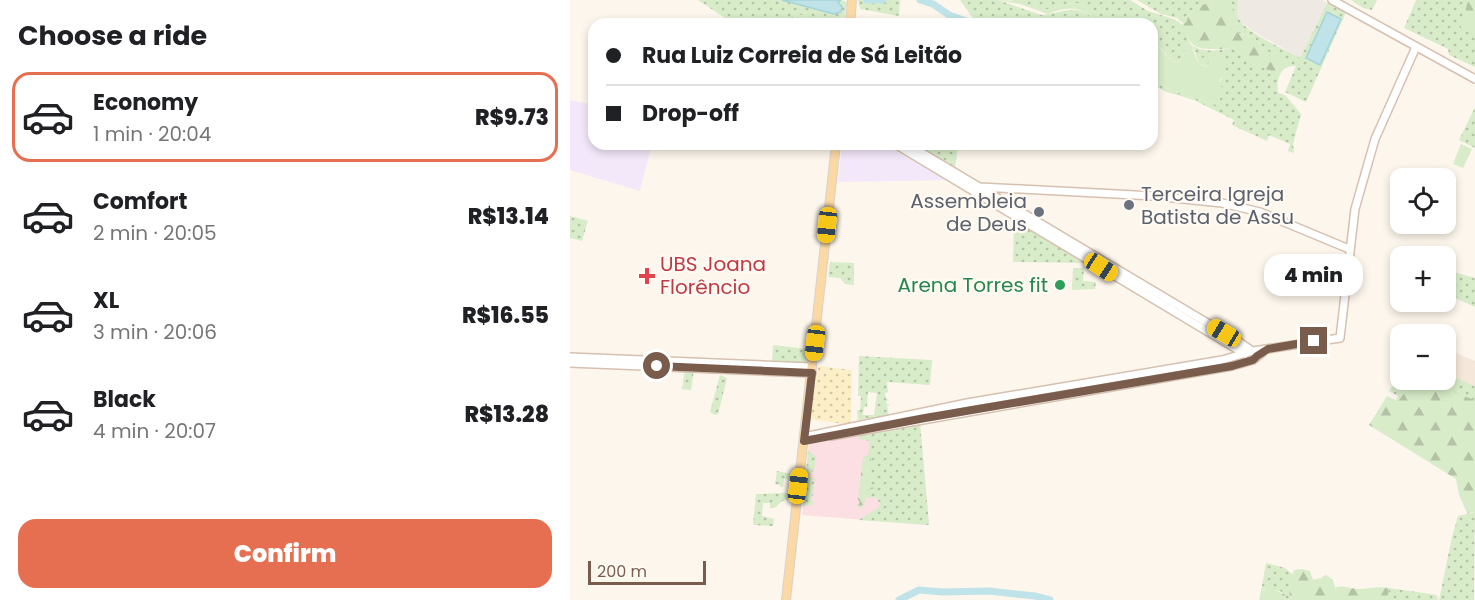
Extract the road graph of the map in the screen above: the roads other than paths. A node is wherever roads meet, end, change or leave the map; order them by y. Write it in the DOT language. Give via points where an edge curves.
graph roads {
  1 [pos="852,0"];
  2 [pos="1332,0"];
  3 [pos="850,18"];
  4 [pos="1416,47"];
  5 [pos="1475,80"];
  6 [pos="835,150"];
  7 [pos="905,150"];
  8 [pos="917,150"];
  9 [pos="979,187"];
  10 [pos="1056,237"];
  11 [pos="1349,249"];
  12 [pos="1255,353"];
  13 [pos="1245,354"];
  14 [pos="570,357"];
  15 [pos="1249,362"];
  16 [pos="570,363"];
  17 [pos="812,370"];
  18 [pos="1115,382"];
  19 [pos="804,439"];
  20 [pos="786,600"];
  1 -- 3 [label="main road"];
  2 -- 4 [label="street"];
  4 -- 5 [label="street"];
  4 -- 11 [label="street" via="1375,139 1355,209"];
  6 -- 17 [label="main road"];
  7 -- 10 [label="street"];
  8 -- 9 [label="street"];
  9 -- 10 [label="street"];
  9 -- 11 [label="street" via="1222,203 1260,212"];
  10 -- 12 [label="street"];
  10 -- 13 [label="street"];
  11 -- 12 [label="street" via="1340,338"];
  12 -- 13 [label="street"];
  12 -- 15 [label="street"];
  13 -- 15 [label="street"];
  13 -- 18 [label="street"];
  14 -- 17 [label="street"];
  15 -- 18 [label="street"];
  16 -- 17 [label="street"];
  17 -- 19 [label="main road"];
  18 -- 19 [label="street"];
  19 -- 20 [label="main road"];
}
